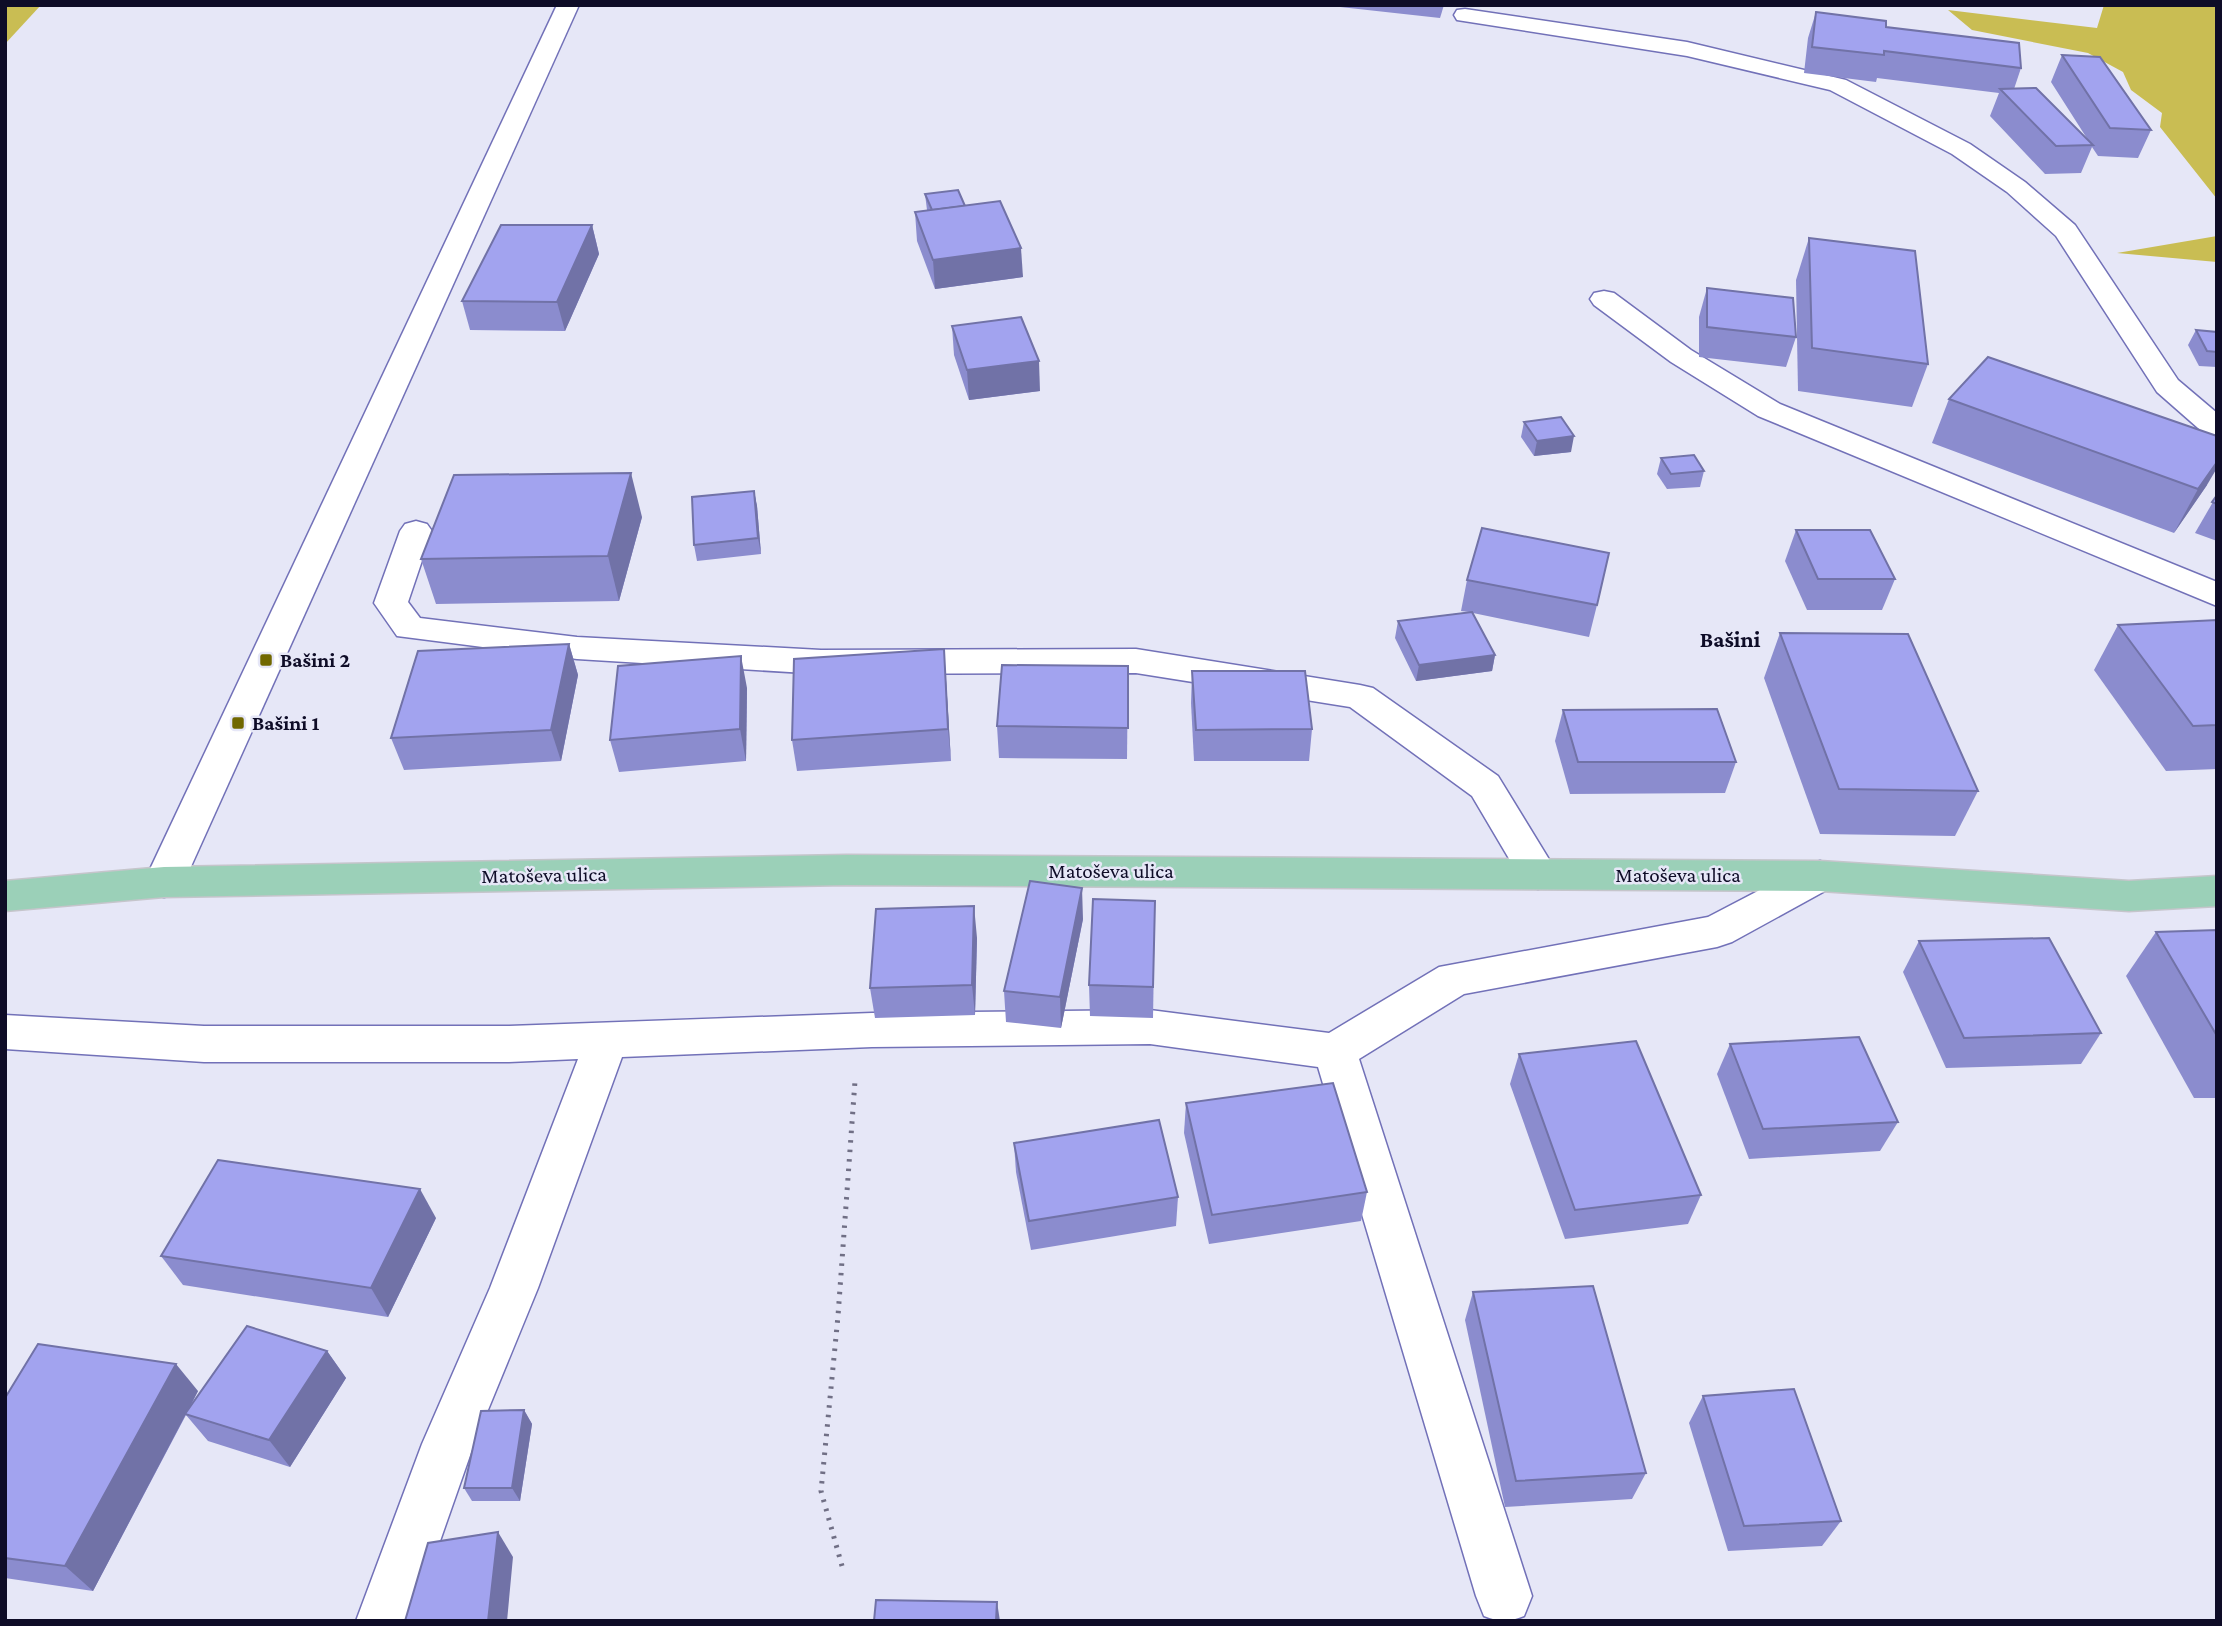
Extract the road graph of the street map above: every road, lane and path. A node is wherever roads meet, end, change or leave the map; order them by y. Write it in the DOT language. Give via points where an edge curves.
graph roads {
  1 [pos="568,5"];
  2 [pos="1465,15"];
  3 [pos="1604,299"];
  4 [pos="2217,429"];
  5 [pos="416,531"];
  6 [pos="2217,595"];
  7 [pos="1538,874"];
  8 [pos="1820,876"];
  9 [pos="164,882"];
  10 [pos="2217,891"];
  11 [pos="5,896"];
  12 [pos="855,1031"];
  13 [pos="5,1032"];
  14 [pos="607,1040"];
  15 [pos="1335,1052"];
  16 [pos="842,1566"];
  17 [pos="1504,1596"];
  18 [pos="384,1621"];
  1 -- 9 [label="street"];
  2 -- 4 [label="street" via="1687,49 1838,85 1961,149 2016,187 2066,231 2167,386"];
  3 -- 6 [label="street" via="1681,356 1769,410"];
  5 -- 7 [label="street" via="391,603 409,628 577,648 821,662 1136,661 1360,697 1485,786"];
  7 -- 8 [label="main road, Matoševa ulica"];
  7 -- 9 [label="main road, Matoševa ulica" via="847,870"];
  8 -- 10 [label="main road, Matoševa ulica" via="2129,896"];
  8 -- 15 [label="street" via="1717,931 1454,979"];
  9 -- 11 [label="main road, Matoševa ulica"];
  12 -- 14 [label="street"];
  12 -- 15 [label="street" via="1150,1027"];
  12 -- 16 [label="path" via="854,1116 821,1491"];
  13 -- 14 [label="street" via="204,1044"];
  14 -- 18 [label="street" via="514,1288 447,1444"];
  15 -- 17 [label="street"];
}
